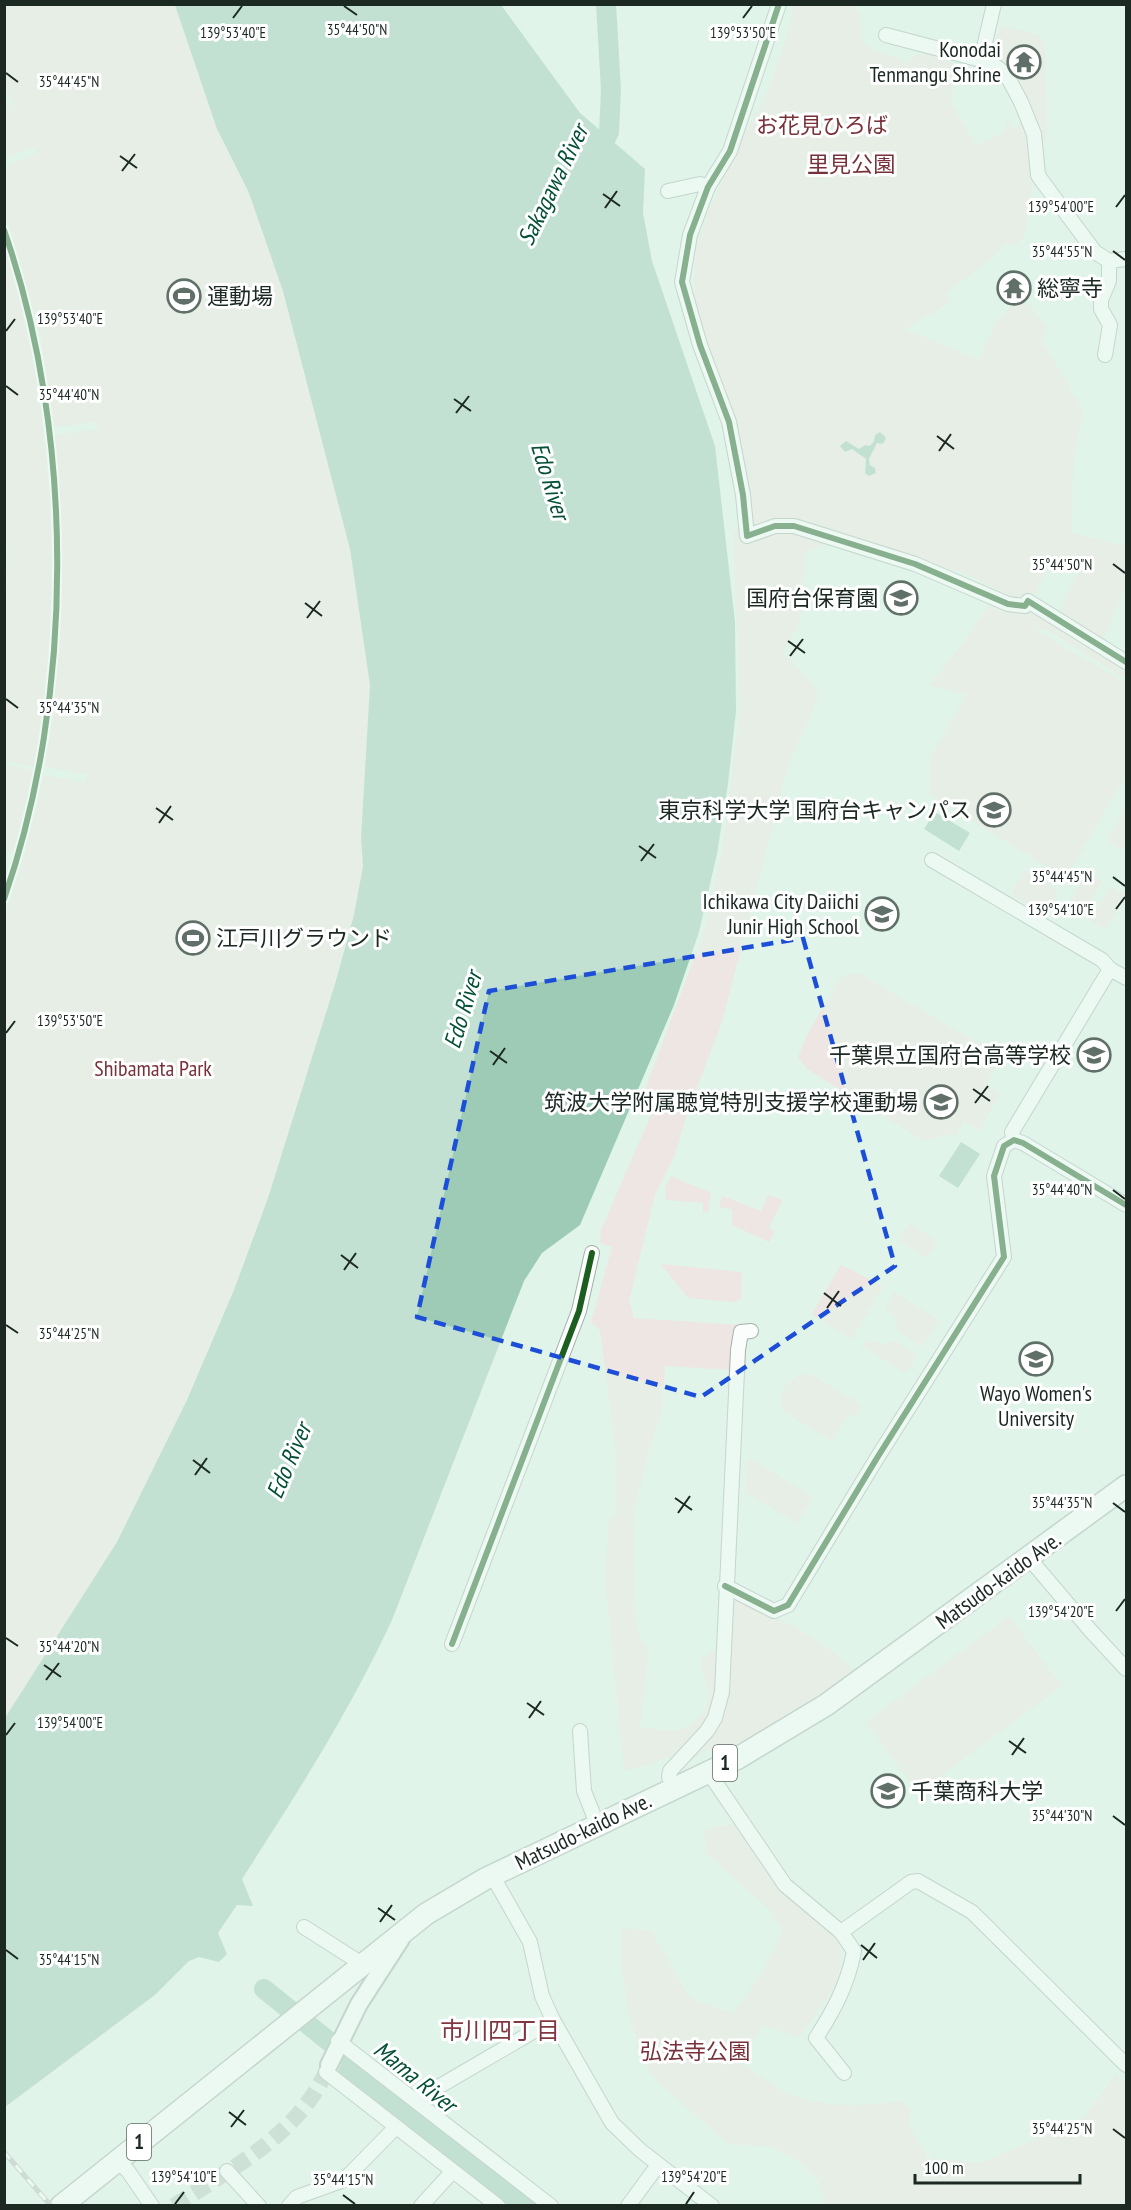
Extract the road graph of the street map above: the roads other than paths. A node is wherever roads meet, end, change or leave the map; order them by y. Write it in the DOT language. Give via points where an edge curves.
graph roads {
  1 [pos="779,4"];
  2 [pos="994,4"];
  3 [pos="886,35"];
  4 [pos="981,60"];
  5 [pos="708,187"];
  6 [pos="668,191"];
  7 [pos="1126,259"];
  8 [pos="1109,261"];
  9 [pos="1105,355"];
  10 [pos="1126,662"];
  11 [pos="932,860"];
  12 [pos="1110,969"];
  13 [pos="1126,978"];
  14 [pos="1014,1140"];
  15 [pos="1126,1205"];
  16 [pos="592,1253"];
  17 [pos="751,1331"];
  18 [pos="1126,1486"];
  19 [pos="1028,1557"];
  20 [pos="725,1586"];
  21 [pos="452,1644"];
  22 [pos="1126,1669"];
  23 [pos="580,1731"];
  24 [pos="707,1770"];
  25 [pos="673,1787"];
  26 [pos="597,1824"];
  27 [pos="492,1875"];
  28 [pos="304,1927"];
  29 [pos="408,1928"];
  30 [pos="841,1932"];
  31 [pos="355,1970"];
  32 [pos="359,2004"];
  33 [pos="553,2020"];
  34 [pos="338,2042"];
  35 [pos="1126,2065"];
  36 [pos="327,2068"];
  37 [pos="844,2073"];
  38 [pos="416,2100"];
  39 [pos="396,2127"];
  40 [pos="117,2160"];
  41 [pos="658,2165"];
  42 [pos="227,2170"];
  43 [pos="452,2172"];
  44 [pos="61,2205"];
  45 [pos="152,2205"];
  46 [pos="259,2205"];
  47 [pos="289,2205"];
  48 [pos="421,2205"];
  49 [pos="498,2205"];
  50 [pos="551,2205"];
  51 [pos="627,2205"];
  52 [pos="712,2205"];
  1 -- 5 [label="street" via="730,151"];
  2 -- 4 [label="street"];
  3 -- 4 [label="street"];
  4 -- 8 [label="street" via="1006,74 1021,102 1034,134 1038,176 1095,252"];
  5 -- 6 [label="street" via="700,184"];
  5 -- 10 [label="street" via="690,235 682,282 729,422 747,536 776,526 795,526 915,564 1008,604 1019,607 1028,601"];
  7 -- 8 [label="street"];
  8 -- 9 [label="street" via="1109,281 1101,300 1101,309 1110,325"];
  11 -- 12 [label="street" via="1102,960"];
  12 -- 13 [label="street"];
  12 -- 14 [label="street" via="1012,1132"];
  14 -- 15 [label="street"];
  14 -- 20 [label="street" via="1004,1146 994,1176 1004,1257 788,1605 774,1611"];
  16 -- 21 [label="street" via="579,1311"];
  17 -- 20 [label="street" via="741,1332 738,1350"];
  18 -- 19 [label="main road, Matsudo-kaido Ave. / 1"];
  19 -- 22 [label="street"];
  19 -- 24 [label="main road, Matsudo-kaido Ave. / 1" via="826,1705 751,1751"];
  20 -- 25 [label="street" via="722,1692 707,1731 670,1771"];
  23 -- 26 [label="street" via="584,1791"];
  24 -- 25 [label="main road, Matsudo-kaido Ave. / 1"];
  24 -- 30 [label="street" via="785,1885"];
  25 -- 26 [label="main road, Matsudo-kaido Ave. / 1"];
  26 -- 27 [label="main road, Matsudo-kaido Ave. / 1"];
  27 -- 29 [label="main road, Matsudo-kaido Ave. / 1"];
  27 -- 33 [label="street" via="530,1942 542,1996"];
  28 -- 31 [label="street"];
  29 -- 31 [label="main road, Matsudo-kaido Ave. / 1"];
  29 -- 32 [label="street"];
  30 -- 35 [label="street" via="911,1882 918,1881 972,1912"];
  30 -- 37 [label="street" via="854,1951 850,1977 816,2038"];
  31 -- 32 [label="street" via="361,1991"];
  31 -- 40 [label="main road, Matsudo-kaido Ave. / 1"];
  32 -- 34 [label="street"];
  33 -- 38 [label="street"];
  33 -- 41 [label="street" via="612,2123"];
  34 -- 36 [label="street"];
  34 -- 38 [label="street"];
  36 -- 39 [label="street"];
  38 -- 50 [label="street"];
  39 -- 43 [label="street"];
  39 -- 47 [label="street" via="344,2180 297,2197"];
  40 -- 44 [label="main road, Matsudo-kaido Ave. / 1"];
  40 -- 45 [label="street"];
  41 -- 51 [label="street"];
  41 -- 52 [label="street"];
  42 -- 46 [label="street"];
  43 -- 48 [label="street"];
  43 -- 49 [label="street"];
}
